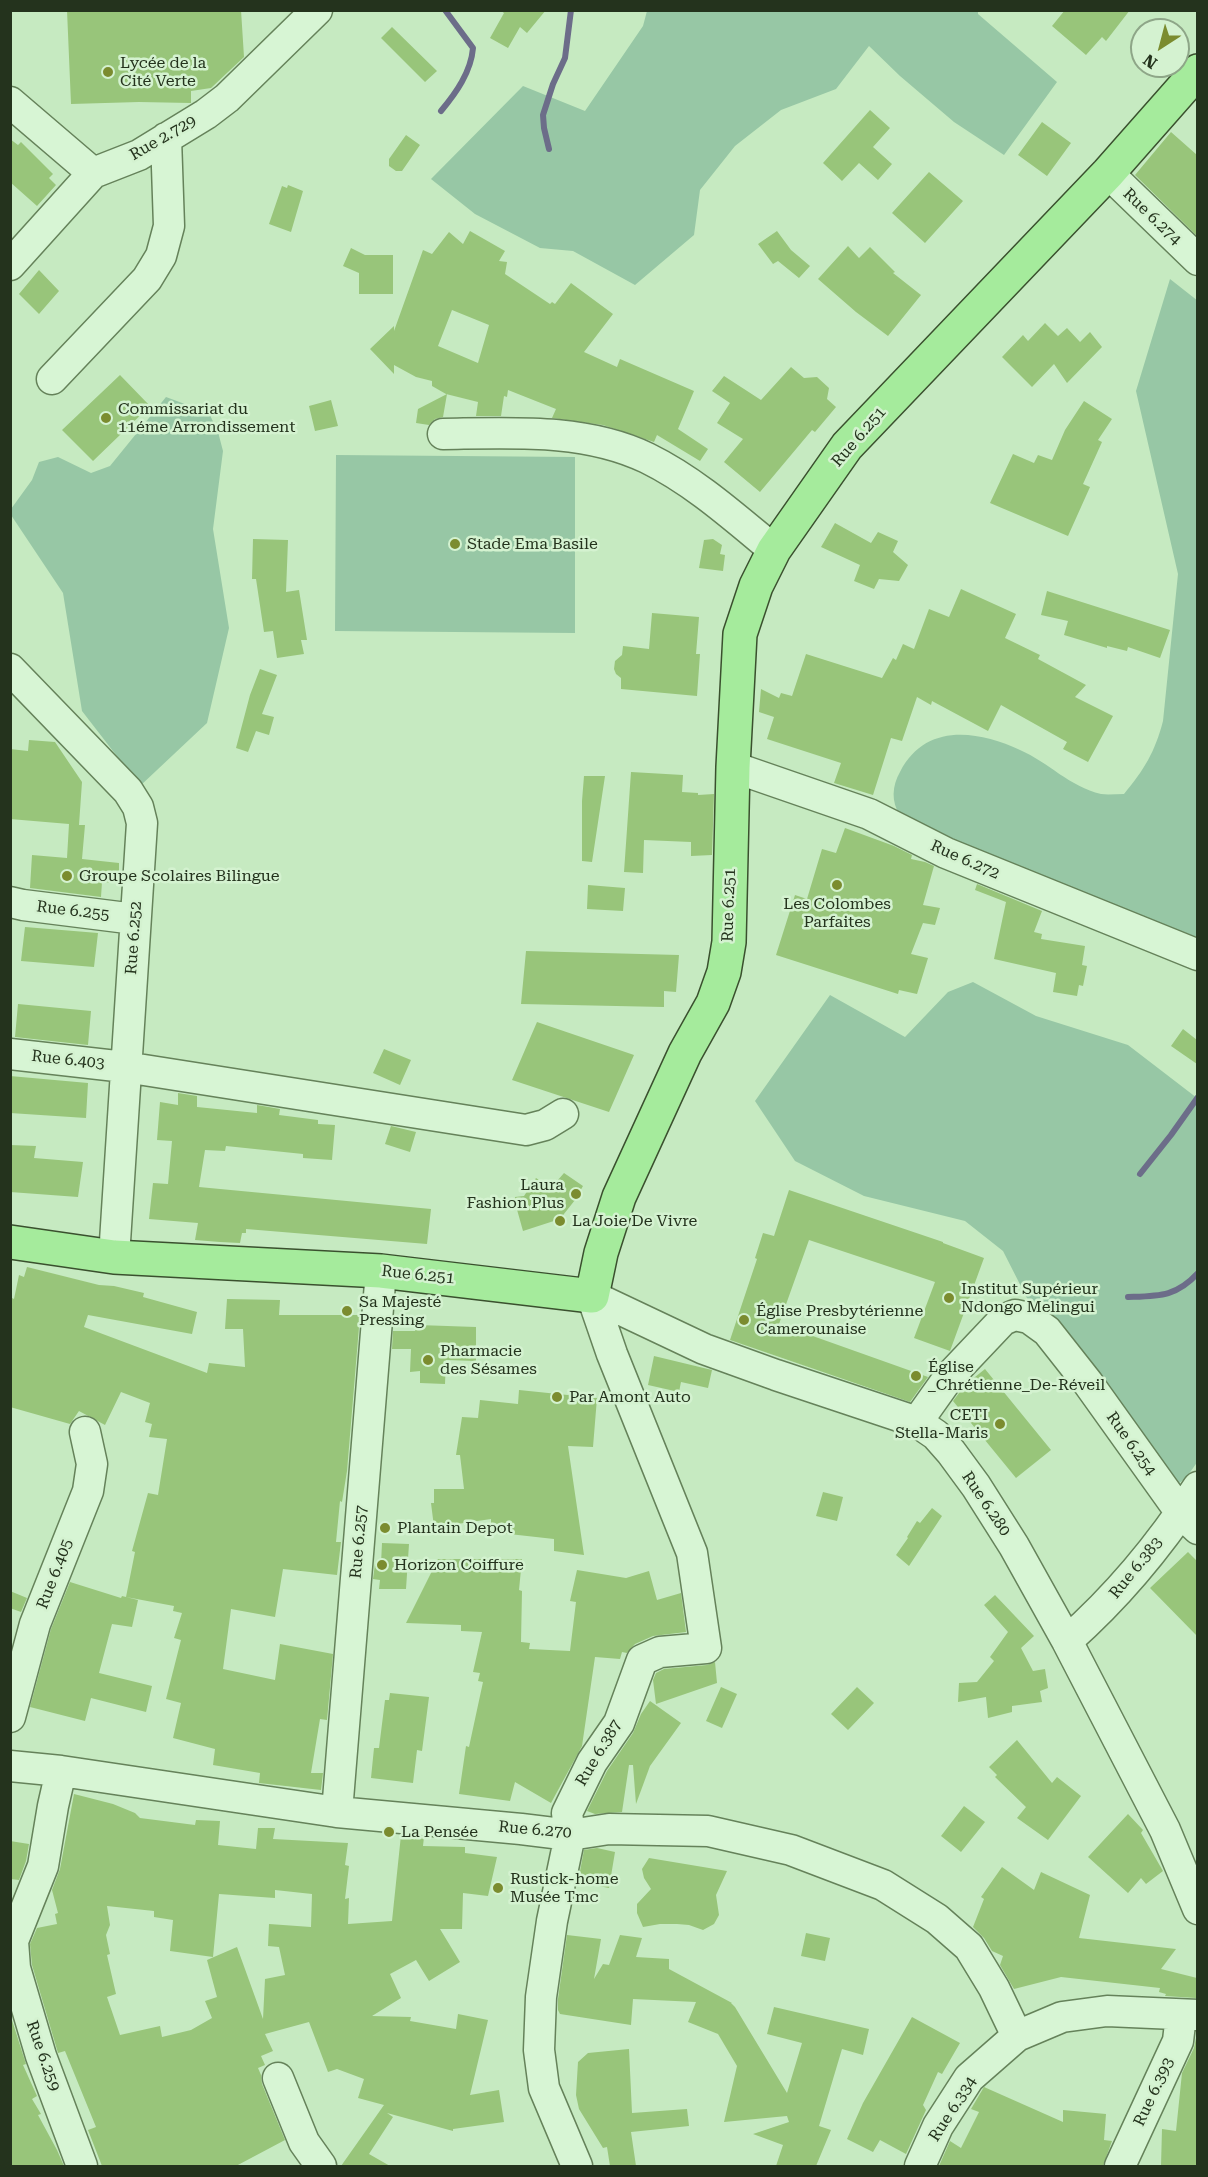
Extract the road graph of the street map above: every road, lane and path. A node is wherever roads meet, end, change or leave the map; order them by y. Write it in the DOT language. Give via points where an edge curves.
graph roads {
  1 [pos="317,10"];
  2 [pos="1197,71"];
  3 [pos="10,102"];
  4 [pos="165,138"];
  5 [pos="93,172"];
  6 [pos="1108,173"];
  7 [pos="1197,260"];
  8 [pos="10,265"];
  9 [pos="52,380"];
  10 [pos="443,434"];
  11 [pos="774,550"];
  12 [pos="10,669"];
  13 [pos="733,767"];
  14 [pos="10,902"];
  15 [pos="135,919"];
  16 [pos="1197,955"];
  17 [pos="10,1054"];
  18 [pos="125,1066"];
  19 [pos="563,1114"];
  20 [pos="10,1242"];
  21 [pos="114,1257"];
  22 [pos="381,1271"];
  23 [pos="592,1296"];
  24 [pos="917,1422"];
  25 [pos="85,1432"];
  26 [pos="1197,1487"];
  27 [pos="1189,1521"];
  28 [pos="1067,1641"];
  29 [pos="10,1717"];
  30 [pos="10,1766"];
  31 [pos="61,1771"];
  32 [pos="337,1812"];
  33 [pos="570,1835"];
  34 [pos="1197,1909"];
  35 [pos="1189,2015"];
  36 [pos="1017,2036"];
  37 [pos="278,2078"];
  38 [pos="82,2166"];
  39 [pos="321,2166"];
  40 [pos="577,2166"];
  41 [pos="920,2166"];
  42 [pos="1120,2166"];
  1 -- 4 [label="street, Rue 2.729" via="227,98"];
  2 -- 6 [label="main road, Rue 6.251"];
  3 -- 5 [label="street"];
  4 -- 5 [label="street, Rue 2.729" via="138,155"];
  4 -- 9 [label="street" via="169,226 162,256 147,279"];
  5 -- 8 [label="street, Rue 2.729"];
  6 -- 7 [label="street, Rue 6.274"];
  6 -- 11 [label="main road, Rue 6.251" via="847,446"];
  10 -- 11 [label="street" via="533,434 616,446 674,473"];
  11 -- 13 [label="main road, Rue 6.251" via="756,586 740,634"];
  12 -- 15 [label="street, Rue 6.252" via="128,791 138,807 142,823"];
  13 -- 16 [label="street, Rue 6.272" via="869,814 946,853"];
  13 -- 23 [label="main road, Rue 6.251" via="729,942 724,972 713,1003 685,1053 619,1197"];
  14 -- 15 [label="street, Rue 6.255"];
  15 -- 18 [label="street, Rue 6.252"];
  17 -- 18 [label="street, Rue 6.403"];
  18 -- 19 [label="street, Rue 6.403" via="526,1130"];
  18 -- 21 [label="street, Rue 6.252"];
  20 -- 21 [label="main road, Rue 6.251"];
  21 -- 22 [label="main road, Rue 6.251"];
  22 -- 23 [label="main road, Rue 6.251"];
  22 -- 32 [label="street, Rue 6.257"];
  23 -- 24 [label="street, Rue 6.280" via="704,1349"];
  23 -- 33 [label="street, Rue 6.387" via="692,1553 706,1648 660,1652 642,1660 619,1723 592,1762 567,1813"];
  24 -- 27 [label="street, Rue 6.254" via="949,1377 1003,1320 1015,1315 1029,1318 1047,1331 1081,1374"];
  24 -- 28 [label="street, Rue 6.280" via="936,1435 976,1486"];
  25 -- 29 [label="street, Rue 6.405" via="92,1464 88,1491 35,1624"];
  26 -- 27 [label="street, Rue 6.383"];
  27 -- 28 [label="street, Rue 6.383"];
  28 -- 34 [label="street, Rue 6.280" via="1165,1830"];
  30 -- 31 [label="street, Rue 6.270"];
  31 -- 32 [label="street, Rue 6.270"];
  31 -- 38 [label="street, Rue 6.259" via="42,1866 14,1941 15,1968 41,2056"];
  32 -- 33 [label="street, Rue 6.270"];
  33 -- 36 [label="street, Rue 6.270" via="609,1829 708,1831 790,1850 883,1885 937,1919 969,1947"];
  33 -- 40 [label="street, Rue 6.387" via="541,1997 539,2050 544,2088"];
  35 -- 36 [label="street, Rue 6.334" via="1107,2011 1062,2017"];
  35 -- 42 [label="street, Rue 6.393"];
  36 -- 41 [label="street, Rue 6.334" via="969,2078 938,2126"];
  37 -- 39 [label="street" via="304,2142"];
}
